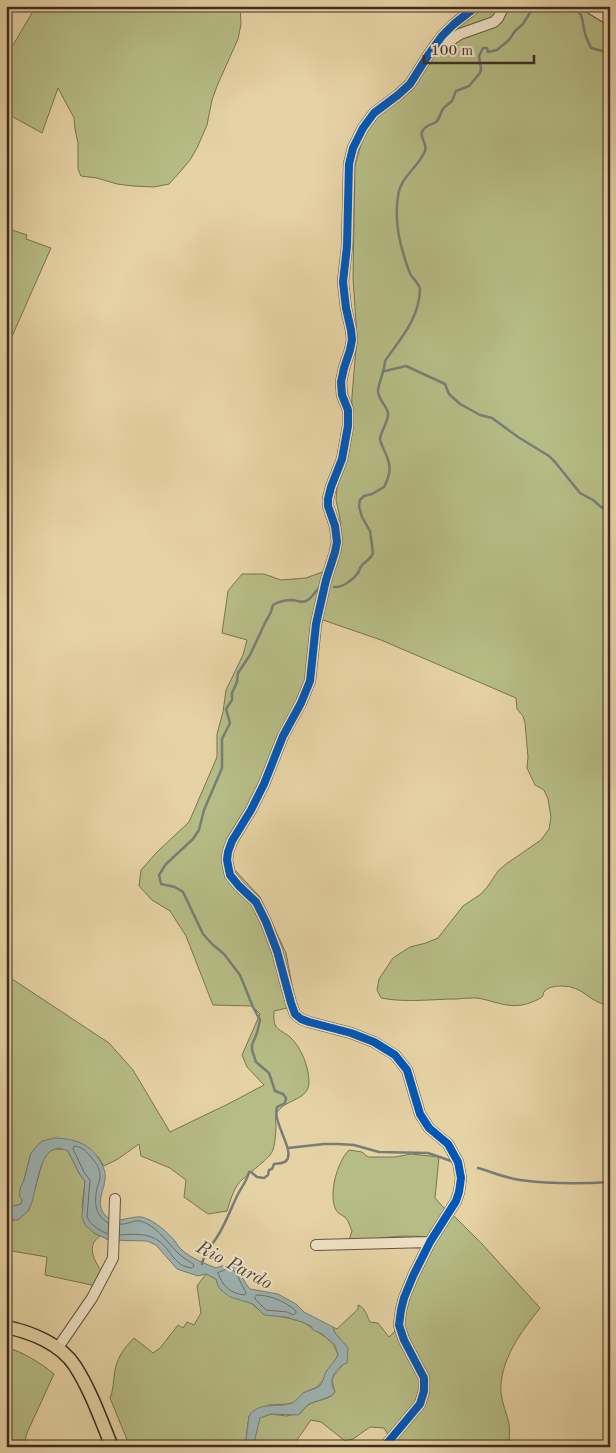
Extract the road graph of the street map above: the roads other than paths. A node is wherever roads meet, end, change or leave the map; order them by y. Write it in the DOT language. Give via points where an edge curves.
graph roads {
  1 [pos="477,6"];
  2 [pos="504,6"];
  3 [pos="587,6"];
  4 [pos="610,20"];
  5 [pos="428,54"];
  6 [pos="116,1199"];
  7 [pos="430,1242"];
  8 [pos="316,1245"];
  9 [pos="6,1327"];
  10 [pos="57,1349"];
  11 [pos="112,1447"];
  12 [pos="384,1447"];
  1 -- 5 [label="street" via="454,24"];
  2 -- 5 [label="street" via="494,22 460,34"];
  3 -- 4 [label="street"];
  5 -- 7 [label="street" via="410,84 374,113 363,128 349,164 343,282 352,340 341,382 348,410 348,426 342,459 328,499 337,542 316,624 310,681 252,810 232,841 227,860 230,875 256,902 266,922 296,1014 309,1022 374,1042 395,1055 407,1070 420,1114 429,1128 452,1150 461,1178 459,1192"];
  6 -- 10 [label="street" via="115,1242 110,1266"];
  7 -- 8 [label="street"];
  7 -- 12 [label="street" via="404,1298 399,1324 424,1378 424,1391 420,1404"];
  9 -- 10 [label="main road" via="46,1341"];
  10 -- 11 [label="main road" via="75,1365"];
}
